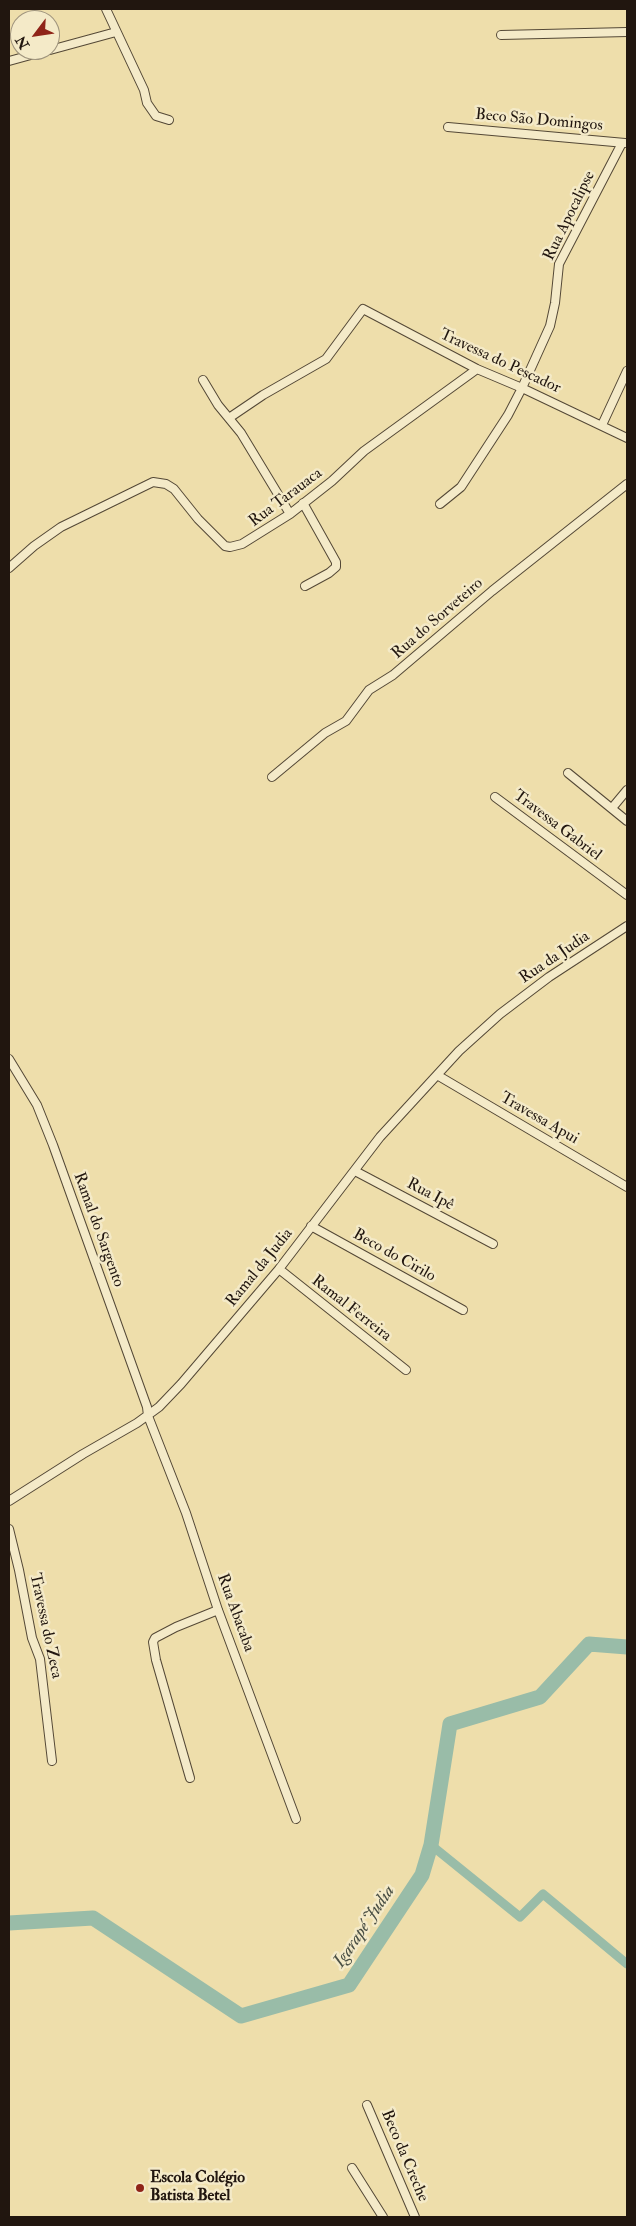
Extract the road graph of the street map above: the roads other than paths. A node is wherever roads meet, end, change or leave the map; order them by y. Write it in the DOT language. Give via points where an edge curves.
graph roads {
  1 [pos="106,9"];
  2 [pos="116,32"];
  3 [pos="627,32"];
  4 [pos="501,35"];
  5 [pos="60,47"];
  6 [pos="169,120"];
  7 [pos="448,127"];
  8 [pos="625,143"];
  9 [pos="477,369"];
  10 [pos="627,371"];
  11 [pos="203,380"];
  12 [pos="522,388"];
  13 [pos="229,418"];
  14 [pos="602,425"];
  15 [pos="627,438"];
  16 [pos="627,484"];
  17 [pos="303,503"];
  18 [pos="440,504"];
  19 [pos="290,514"];
  20 [pos="9,568"];
  21 [pos="305,586"];
  22 [pos="568,773"];
  23 [pos="272,777"];
  24 [pos="627,790"];
  25 [pos="495,797"];
  26 [pos="612,808"];
  27 [pos="627,821"];
  28 [pos="627,895"];
  29 [pos="627,926"];
  30 [pos="500,1014"];
  31 [pos="9,1059"];
  32 [pos="437,1075"];
  33 [pos="355,1171"];
  34 [pos="627,1187"];
  35 [pos="311,1226"];
  36 [pos="493,1244"];
  37 [pos="279,1270"];
  38 [pos="463,1310"];
  39 [pos="406,1370"];
  40 [pos="148,1416"];
  41 [pos="9,1501"];
  42 [pos="9,1528"];
  43 [pos="218,1610"];
  44 [pos="52,1761"];
  45 [pos="190,1778"];
  46 [pos="296,1819"];
  47 [pos="367,2105"];
  48 [pos="352,2168"];
  49 [pos="383,2217"];
  50 [pos="415,2217"];
  1 -- 2 [label="street"];
  2 -- 5 [label="street"];
  2 -- 6 [label="street" via="147,103 156,116"];
  3 -- 4 [label="street"];
  7 -- 8 [label="street, Beco São Domingos"];
  8 -- 12 [label="street, Rua Apocalipse" via="559,264 550,326"];
  9 -- 12 [label="street, Travessa do Pescador"];
  9 -- 13 [label="street, Travessa do Pescador" via="363,309 326,359 262,395"];
  9 -- 17 [label="street, Rua Tarauaca" via="364,451"];
  10 -- 14 [label="street"];
  11 -- 13 [label="street"];
  12 -- 14 [label="street, Travessa do Pescador"];
  12 -- 18 [label="street, Rua Apocalipse" via="462,487"];
  13 -- 19 [label="street"];
  14 -- 15 [label="street, Travessa do Pescador"];
  16 -- 23 [label="street, Rua do Sorveteiro" via="506,579 393,675 369,690 346,721 325,733"];
  17 -- 19 [label="street, Rua Tarauaca"];
  17 -- 21 [label="street" via="336,562 336,567 329,573"];
  19 -- 20 [label="street, Rua Tarauaca" via="250,541 230,548 218,541 174,489 153,482 61,527"];
  22 -- 26 [label="street"];
  24 -- 26 [label="street"];
  25 -- 28 [label="street, Travessa Gabriel"];
  26 -- 27 [label="street"];
  29 -- 30 [label="street, Rua da Judia" via="549,977"];
  30 -- 32 [label="street, Ramal da Judia"];
  31 -- 40 [label="street, Ramal do Sargento" via="38,1105"];
  32 -- 33 [label="street, Ramal da Judia" via="380,1137"];
  32 -- 34 [label="street, Travessa Apui"];
  33 -- 35 [label="street, Ramal da Judia"];
  33 -- 36 [label="street, Rua Ipê"];
  35 -- 37 [label="street, Ramal da Judia"];
  35 -- 38 [label="street, Beco do Cirilo"];
  37 -- 39 [label="street, Ramal Ferreira"];
  37 -- 40 [label="street, Ramal da Judia" via="181,1384"];
  40 -- 41 [label="street, Ramal da Judia"];
  40 -- 43 [label="street, Rua Abacaba"];
  42 -- 44 [label="street, Travessa do Zeca" via="32,1638 40,1659"];
  43 -- 45 [label="street" via="176,1627 153,1642"];
  43 -- 46 [label="street, Rua Abacaba"];
  47 -- 50 [label="street, Beco da Creche"];
  48 -- 49 [label="street"];
}
